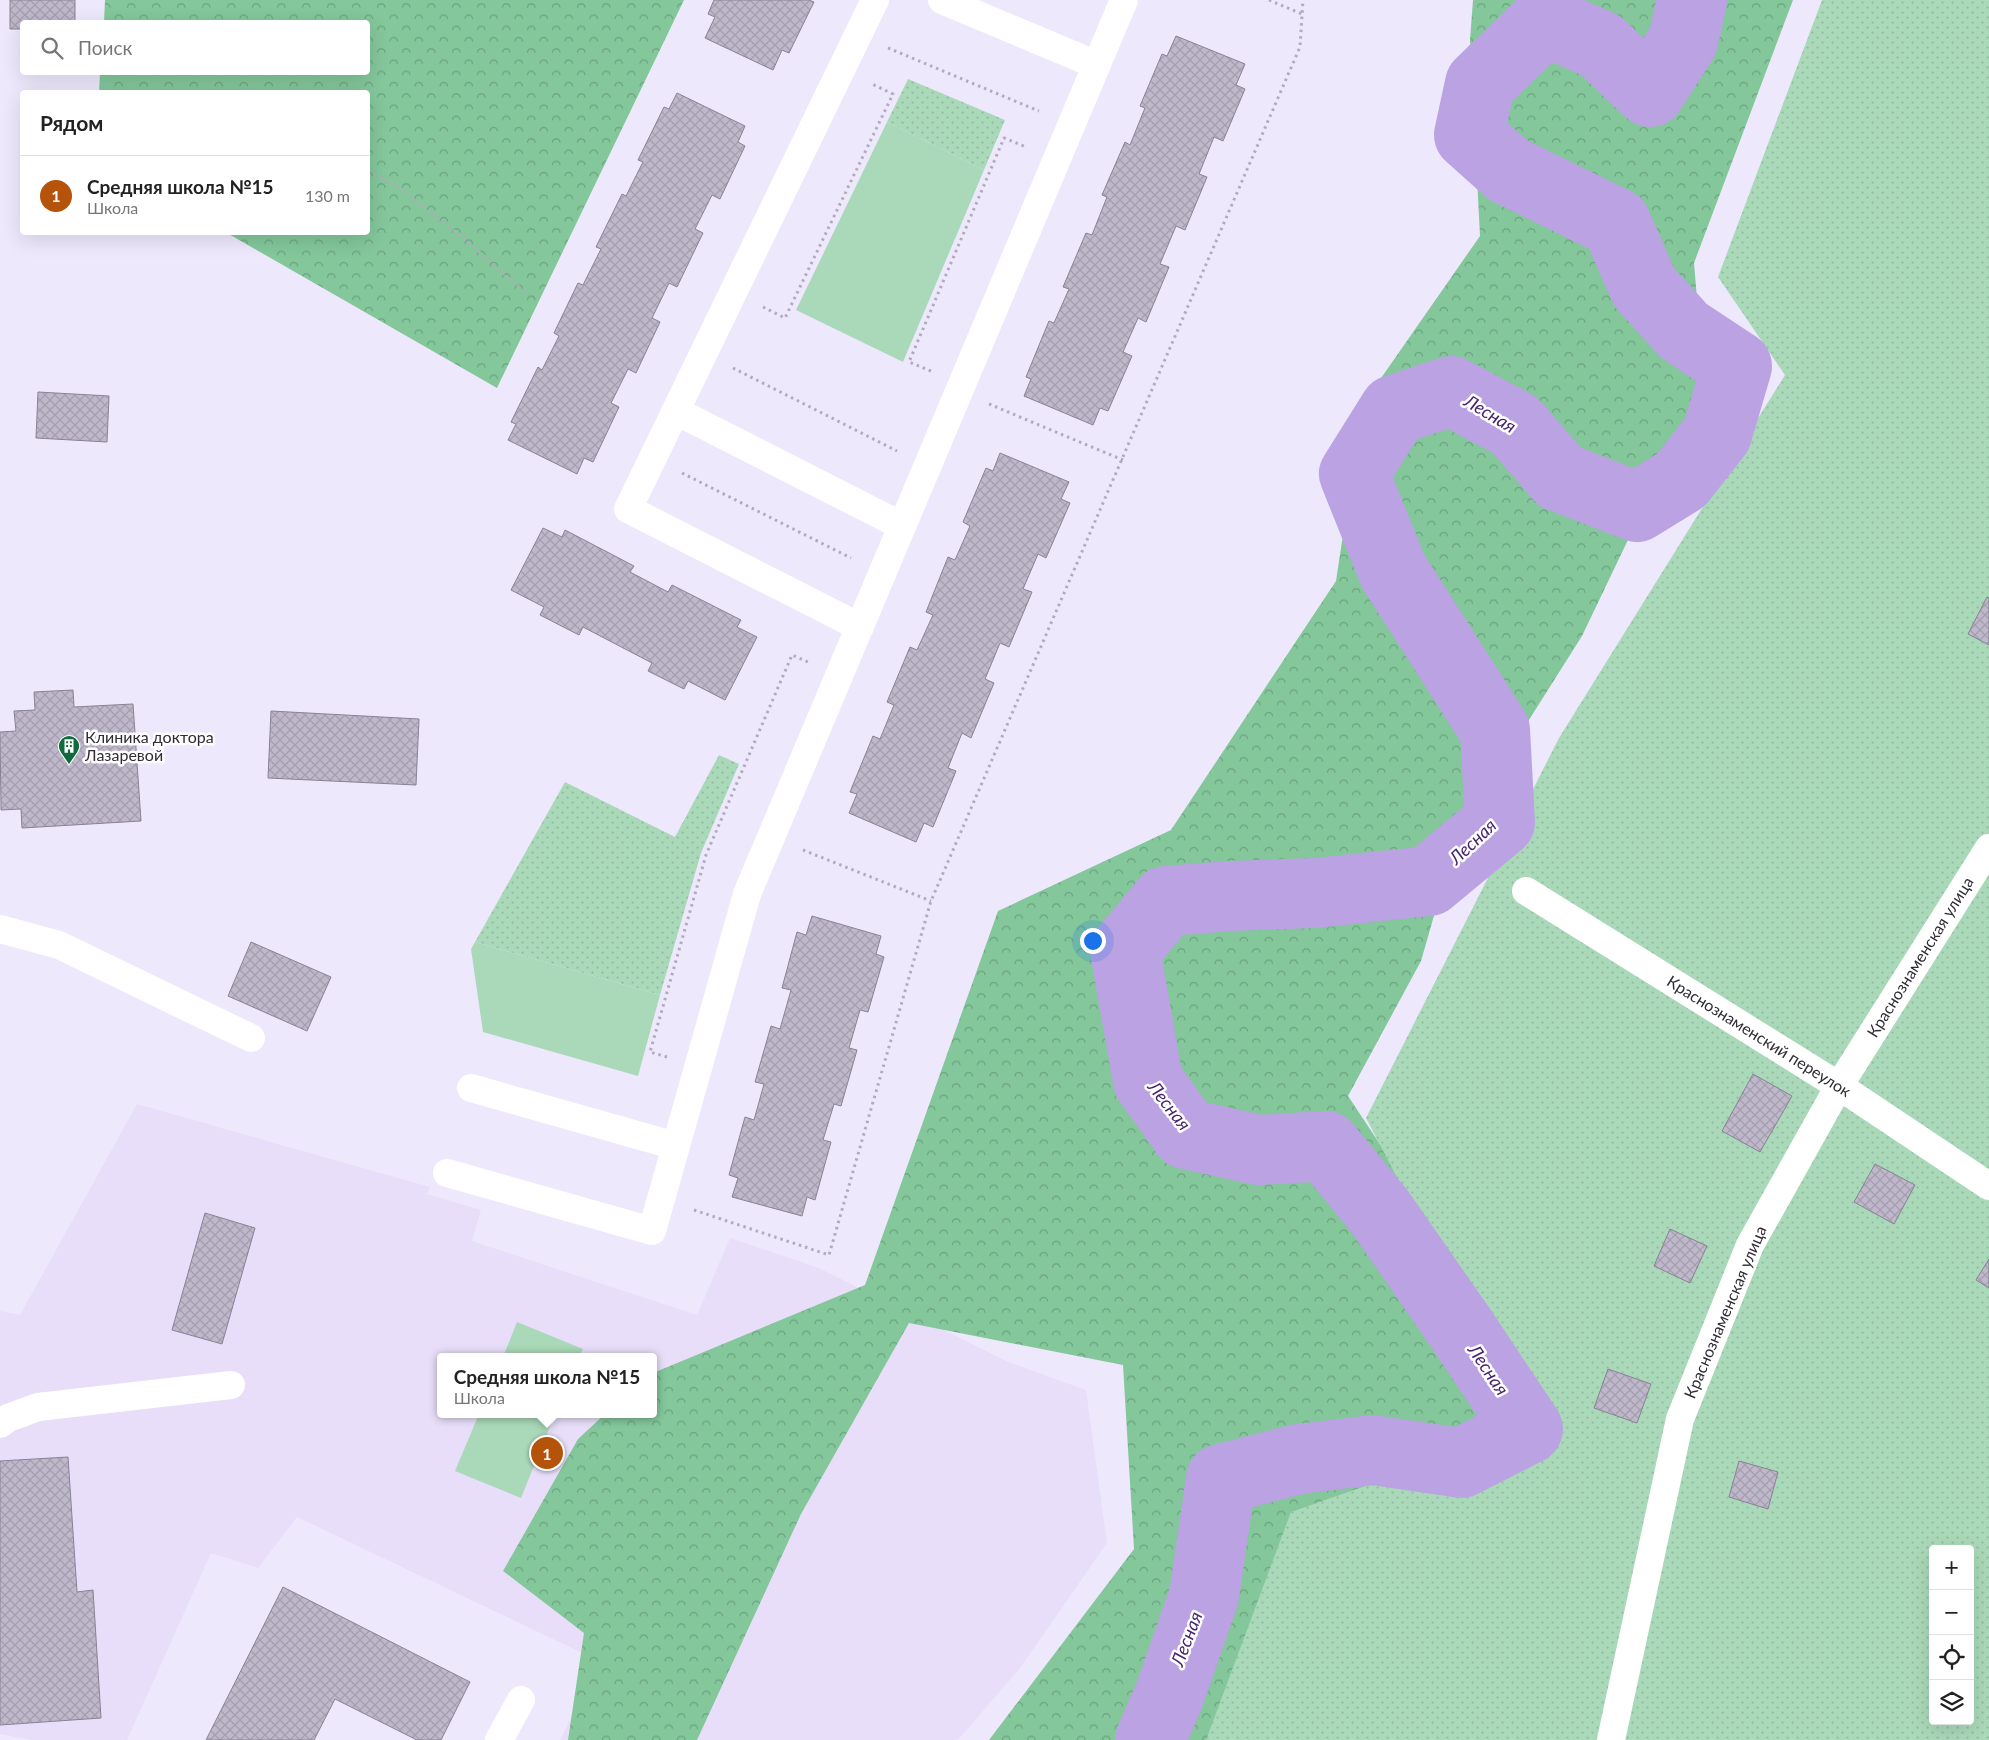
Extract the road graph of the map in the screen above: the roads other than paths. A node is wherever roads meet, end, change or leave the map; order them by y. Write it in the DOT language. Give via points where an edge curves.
graph roads {
  1 [pos="874,0"];
  2 [pos="942,0"];
  3 [pos="1124,0"];
  4 [pos="1097,65"];
  5 [pos="676,411"];
  6 [pos="902,526"];
  7 [pos="860,627"];
  8 [pos="1989,848"];
  9 [pos="1526,891"];
  10 [pos="0,929"];
  11 [pos="251,1038"];
  12 [pos="1839,1086"];
  13 [pos="471,1088"];
  14 [pos="676,1146"];
  15 [pos="447,1173"];
  16 [pos="1989,1186"];
  17 [pos="231,1385"];
  18 [pos="0,1424"];
  19 [pos="521,1700"];
  20 [pos="500,1740"];
  21 [pos="1611,1740"];
  1 -- 5 [label="street"];
  2 -- 4 [label="street"];
  3 -- 4 [label="street"];
  4 -- 6 [label="street"];
  5 -- 6 [label="street"];
  5 -- 7 [label="street" via="628,509"];
  6 -- 7 [label="street"];
  7 -- 14 [label="street" via="747,894"];
  8 -- 12 [label="street, Краснознаменская улица"];
  9 -- 12 [label="street, Краснознаменский переулок"];
  10 -- 11 [label="street" via="59,945"];
  12 -- 16 [label="street, Краснознаменский переулок"];
  12 -- 21 [label="street, Краснознаменская улица" via="1750,1245 1680,1419"];
  13 -- 14 [label="street"];
  14 -- 15 [label="street" via="652,1231"];
  17 -- 18 [label="street" via="38,1406"];
  19 -- 20 [label="street"];
}
